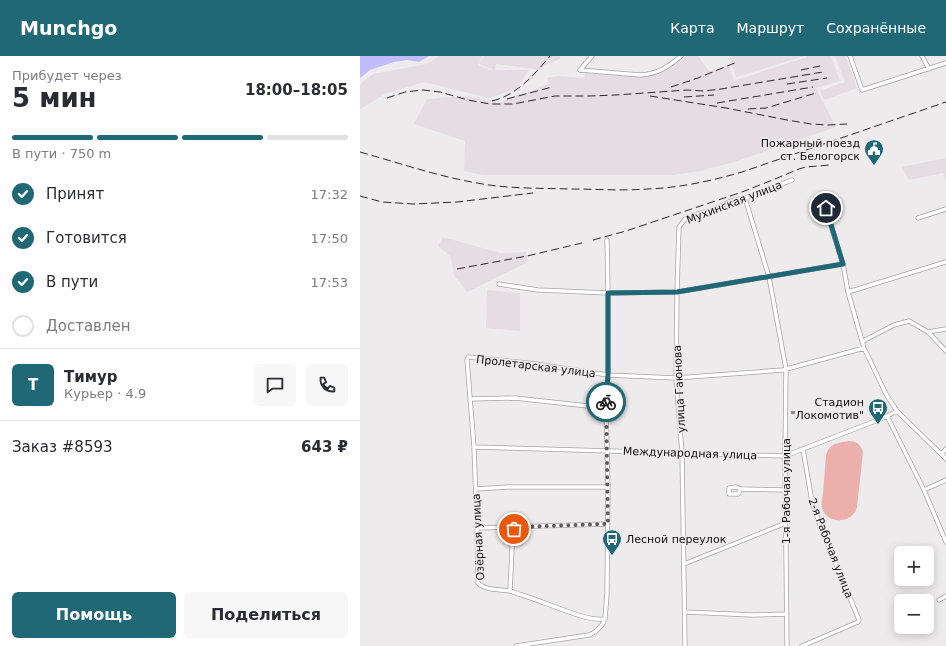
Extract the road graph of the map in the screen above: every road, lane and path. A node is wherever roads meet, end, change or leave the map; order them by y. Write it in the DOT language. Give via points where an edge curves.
graph roads {
  1 [pos="592,56"];
  2 [pos="681,56"];
  3 [pos="850,56"];
  4 [pos="922,56"];
  5 [pos="946,63"];
  6 [pos="930,69"];
  7 [pos="792,180"];
  8 [pos="821,195"];
  9 [pos="745,198"];
  10 [pos="946,209"];
  11 [pos="918,218"];
  12 [pos="679,227"];
  13 [pos="607,240"];
  14 [pos="946,262"];
  15 [pos="843,264"];
  16 [pos="768,277"];
  17 [pos="499,284"];
  18 [pos="677,292"];
  19 [pos="848,292"];
  20 [pos="608,293"];
  21 [pos="946,329"];
  22 [pos="928,332"];
  23 [pos="863,341"];
  24 [pos="864,348"];
  25 [pos="946,351"];
  26 [pos="468,357"];
  27 [pos="786,369"];
  28 [pos="608,375"];
  29 [pos="676,378"];
  30 [pos="470,399"];
  31 [pos="606,408"];
  32 [pos="897,411"];
  33 [pos="887,416"];
  34 [pos="474,447"];
  35 [pos="803,449"];
  36 [pos="946,449"];
  37 [pos="608,450"];
  38 [pos="682,453"];
  39 [pos="942,454"];
  40 [pos="785,456"];
  41 [pos="946,459"];
  42 [pos="946,480"];
  43 [pos="608,488"];
  44 [pos="476,489"];
  45 [pos="741,489"];
  46 [pos="785,490"];
  47 [pos="924,490"];
  48 [pos="786,523"];
  49 [pos="608,524"];
  50 [pos="513,527"];
  51 [pos="477,528"];
  52 [pos="946,542"];
  53 [pos="684,564"];
  54 [pos="510,591"];
  55 [pos="946,596"];
  56 [pos="939,600"];
  57 [pos="685,612"];
  58 [pos="787,614"];
  59 [pos="606,619"];
  60 [pos="516,646"];
  61 [pos="685,646"];
  62 [pos="787,646"];
  63 [pos="802,646"];
  1 -- 2 [label="street" via="580,70 640,75 660,71"];
  3 -- 6 [label="street" via="862,90"];
  4 -- 6 [label="street"];
  5 -- 6 [label="street"];
  7 -- 9 [label="street, Мухинская улица"];
  8 -- 15 [label="street"];
  9 -- 12 [label="street, Мухинская улица" via="685,219"];
  9 -- 16 [label="street, 1-я Рабочая улица"];
  10 -- 11 [label="street"];
  12 -- 18 [label="street, улица Гаюнова"];
  13 -- 20 [label="street"];
  14 -- 19 [label="street"];
  15 -- 16 [label="street"];
  15 -- 19 [label="street"];
  16 -- 18 [label="street"];
  16 -- 27 [label="street, 1-я Рабочая улица"];
  17 -- 20 [label="street" via="538,290"];
  18 -- 20 [label="street"];
  18 -- 29 [label="street, улица Гаюнова"];
  19 -- 23 [label="street"];
  20 -- 28 [label="street"];
  21 -- 22 [label="street"];
  22 -- 23 [label="street" via="909,321 894,325"];
  22 -- 25 [label="street"];
  23 -- 24 [label="street"];
  24 -- 27 [label="street, Пролетарская улица"];
  24 -- 32 [label="street"];
  26 -- 28 [label="street, Пролетарская улица"];
  26 -- 30 [label="street, Озёрная улица"];
  27 -- 29 [label="street, Пролетарская улица"];
  27 -- 40 [label="street, 1-я Рабочая улица"];
  28 -- 29 [label="street, Пролетарская улица"];
  28 -- 31 [label="street"];
  29 -- 38 [label="street, улица Гаюнова"];
  30 -- 31 [label="street" via="520,399"];
  30 -- 34 [label="street, Озёрная улица"];
  31 -- 37 [label="street"];
  32 -- 33 [label="street, Международная улица"];
  32 -- 39 [label="street"];
  33 -- 35 [label="street, Международная улица"];
  33 -- 47 [label="street"];
  34 -- 37 [label="street, Международная улица"];
  34 -- 44 [label="street, Озёрная улица"];
  35 -- 40 [label="street, Международная улица"];
  35 -- 63 [label="street, 2-я Рабочая улица" via="812,502 859,620"];
  36 -- 39 [label="street"];
  37 -- 38 [label="street, Международная улица"];
  37 -- 43 [label="street"];
  38 -- 40 [label="street, Международная улица"];
  38 -- 53 [label="street, улица Гаюнова"];
  39 -- 41 [label="street"];
  40 -- 46 [label="street, 1-я Рабочая улица"];
  42 -- 47 [label="street"];
  43 -- 44 [label="street"];
  43 -- 49 [label="street"];
  44 -- 51 [label="street, Озёрная улица"];
  45 -- 46 [label="street"];
  46 -- 48 [label="street, 1-я Рабочая улица"];
  47 -- 52 [label="street"];
  48 -- 53 [label="street"];
  48 -- 58 [label="street, 1-я Рабочая улица"];
  49 -- 50 [label="street"];
  49 -- 59 [label="street"];
  50 -- 51 [label="street"];
  50 -- 54 [label="street"];
  51 -- 54 [label="street, Озёрная улица" via="478,583"];
  53 -- 57 [label="street, улица Гаюнова"];
  54 -- 59 [label="street, Озёрная улица" via="578,615"];
  55 -- 56 [label="street"];
  57 -- 58 [label="street"];
  57 -- 61 [label="street, улица Гаюнова"];
  58 -- 62 [label="street, 1-я Рабочая улица"];
  59 -- 60 [label="street" via="589,635"];
}
